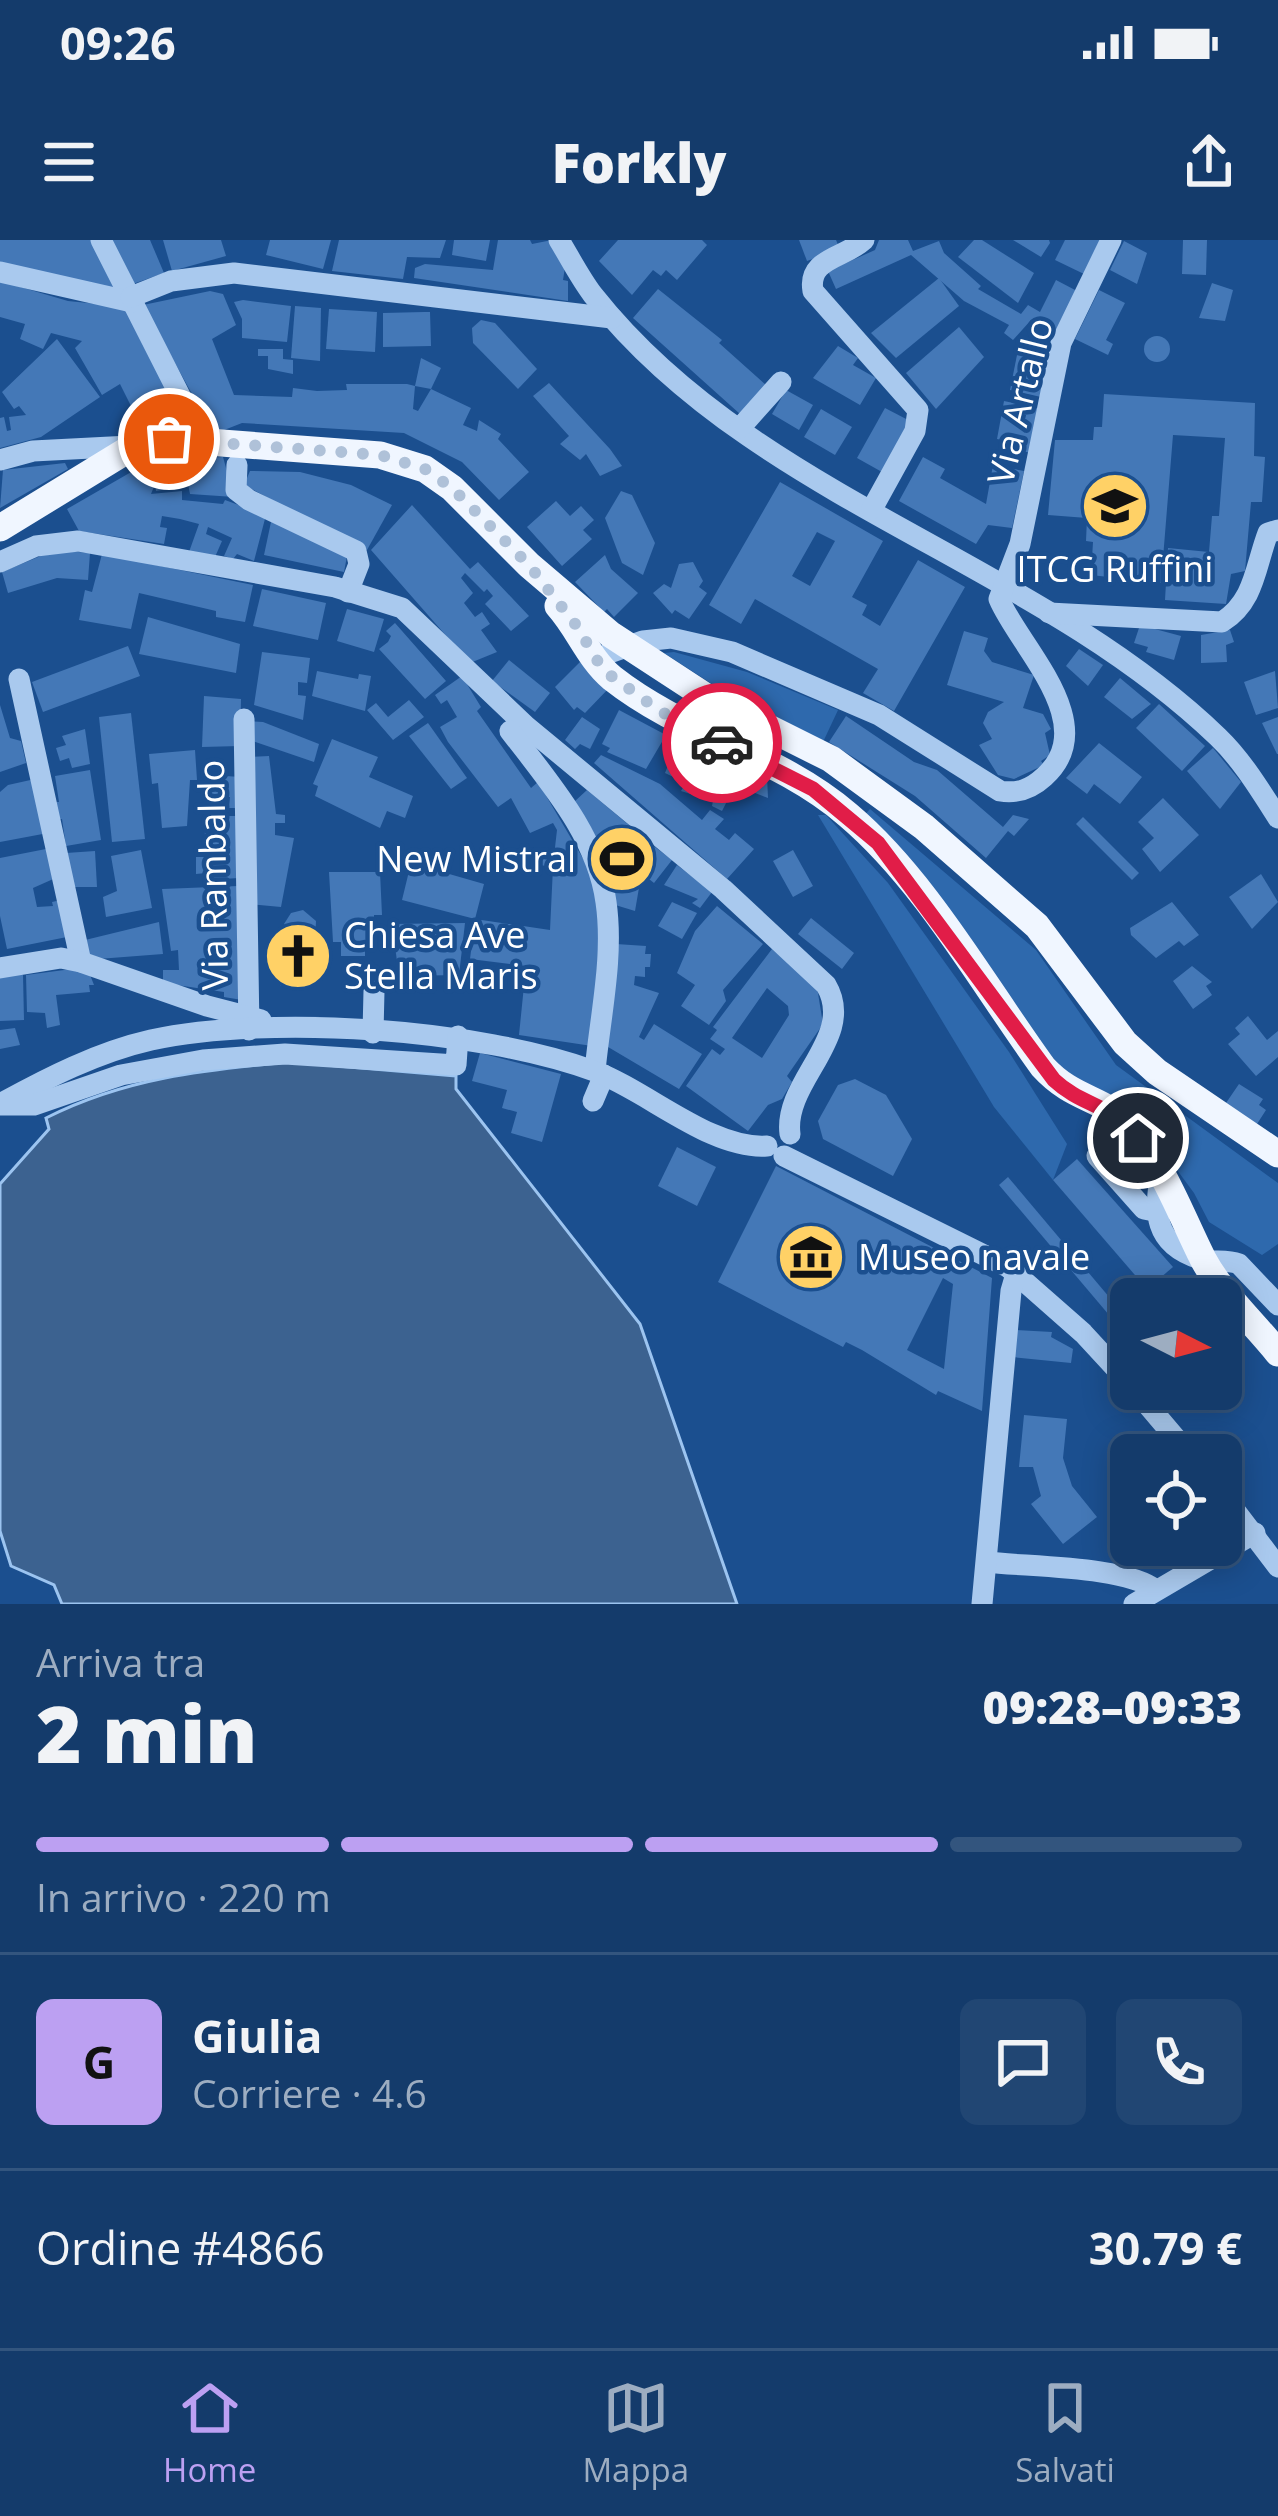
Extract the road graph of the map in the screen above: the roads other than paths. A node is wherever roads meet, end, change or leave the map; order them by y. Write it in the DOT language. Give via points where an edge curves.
graph roads {
  1 [pos="100,240"];
  2 [pos="559,240"];
  3 [pos="864,240"];
  4 [pos="1111,240"];
  5 [pos="0,272"];
  6 [pos="131,300"];
  7 [pos="612,318"];
  8 [pos="781,382"];
  9 [pos="740,428"];
  10 [pos="202,441"];
  11 [pos="134,446"];
  12 [pos="0,460"];
  13 [pos="237,465"];
  14 [pos="872,509"];
  15 [pos="0,528"];
  16 [pos="1278,530"];
  17 [pos="0,562"];
  18 [pos="529,565"];
  19 [pos="1003,581"];
  20 [pos="348,592"];
  21 [pos="1049,613"];
  22 [pos="610,653"];
  23 [pos="19,679"];
  24 [pos="244,719"];
  25 [pos="510,731"];
  26 [pos="1278,818"];
  27 [pos="2,960"];
  28 [pos="81,962"];
  29 [pos="374,991"];
  30 [pos="207,1006"];
  31 [pos="249,1023"];
  32 [pos="206,1032"];
  33 [pos="373,1033"];
  34 [pos="458,1036"];
  35 [pos="599,1073"];
  36 [pos="593,1101"];
  37 [pos="0,1104"];
  38 [pos="788,1149"];
  39 [pos="1278,1154"];
  40 [pos="1097,1156"];
  41 [pos="1161,1172"];
  42 [pos="1154,1211"];
  43 [pos="1204,1261"];
  44 [pos="1016,1274"];
  45 [pos="1278,1305"];
  46 [pos="1278,1352"];
  47 [pos="1110,1362"];
  48 [pos="1152,1410"];
  49 [pos="1172,1434"];
  50 [pos="1242,1517"];
  51 [pos="1256,1533"];
  52 [pos="987,1562"];
  53 [pos="1278,1568"];
  54 [pos="1156,1590"];
  55 [pos="982,1604"];
  56 [pos="1134,1604"];
  1 -- 6 [label="street"];
  2 -- 7 [label="street"];
  3 -- 14 [label="street" via="818,265 811,282 918,410"];
  4 -- 19 [label="street, Via Artallo" via="1060,343 1020,544"];
  5 -- 6 [label="street"];
  6 -- 7 [label="street" via="171,281 234,273"];
  6 -- 10 [label="street"];
  7 -- 9 [label="street"];
  8 -- 9 [label="street"];
  9 -- 14 [label="street"];
  10 -- 11 [label="main road"];
  10 -- 18 [label="main road" via="416,465 452,488"];
  11 -- 12 [label="street" via="55,448"];
  11 -- 15 [label="main road"];
  13 -- 20 [label="street" via="236,490 249,500 356,551"];
  14 -- 19 [label="street"];
  16 -- 21 [label="street" via="1268,533 1237,613 1222,622"];
  17 -- 20 [label="street" via="36,546 78,542"];
  18 -- 22 [label="main road"];
  18 -- 22 [label="main road" via="576,625"];
  19 -- 21 [label="street"];
  19 -- 22 [label="street" via="999,599 1008,622 1054,687 1063,733 1051,771 1021,791 1000,791 879,715 732,652 670,638"];
  20 -- 38 [label="street" via="410,614 496,699 826,985 834,1022 790,1112"];
  21 -- 26 [label="street" via="1221,740"];
  22 -- 39 [label="main road" via="831,759 932,833 1037,926 1124,1043"];
  22 -- 41 [label="main road" via="660,711 846,813 906,878 1054,1080 1115,1113"];
  23 -- 28 [label="street"];
  24 -- 31 [label="street, Via Rambaldo"];
  25 -- 35 [label="street" via="587,843 606,901"];
  27 -- 28 [label="street"];
  28 -- 30 [label="street"];
  29 -- 33 [label="street"];
  30 -- 31 [label="street"];
  30 -- 32 [label="street" via="213,1023"];
  31 -- 32 [label="street"];
  31 -- 33 [label="street"];
  32 -- 37 [label="street" via="101,1056"];
  33 -- 34 [label="street"];
  34 -- 35 [label="street"];
  34 -- 37 [label="street" via="456,1065 285,1054 203,1060 121,1075 34,1105"];
  35 -- 36 [label="street"];
  35 -- 38 [label="street" via="732,1144"];
  38 -- 44 [label="street"];
  40 -- 42 [label="street"];
  41 -- 42 [label="street"];
  41 -- 43 [label="main road"];
  42 -- 43 [label="street" via="1170,1240"];
  43 -- 45 [label="street" via="1239,1264"];
  43 -- 46 [label="main road"];
  44 -- 47 [label="street"];
  44 -- 52 [label="street"];
  48 -- 49 [label="street"];
  50 -- 51 [label="street"];
  51 -- 53 [label="street"];
  51 -- 54 [label="street"];
  52 -- 54 [label="street" via="1145,1581"];
  52 -- 55 [label="street"];
  54 -- 56 [label="street"];
}
